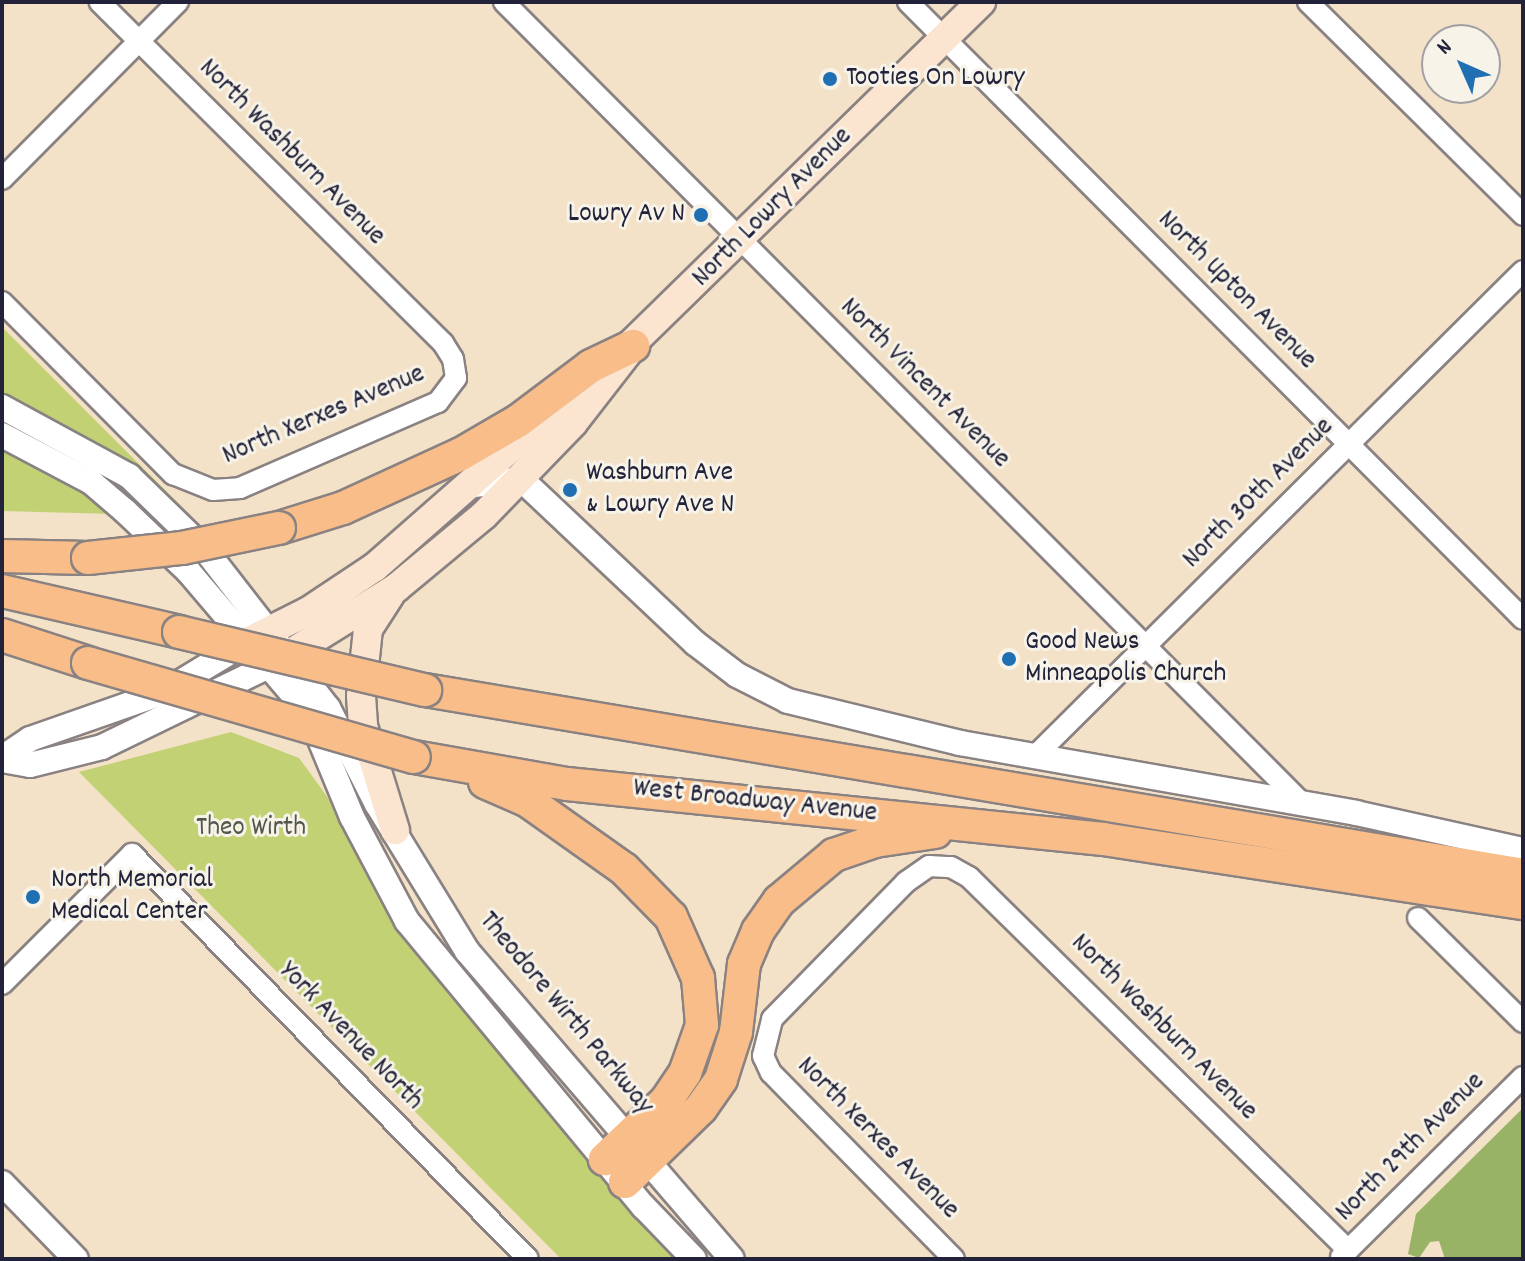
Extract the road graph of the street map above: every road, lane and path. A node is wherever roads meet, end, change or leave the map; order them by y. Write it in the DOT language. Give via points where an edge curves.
graph roads {
  1 [pos="100,2"];
  2 [pos="178,2"];
  3 [pos="504,2"];
  4 [pos="908,2"];
  5 [pos="981,2"];
  6 [pos="1308,2"];
  7 [pos="946,37"];
  8 [pos="139,41"];
  9 [pos="2,179"];
  10 [pos="1523,215"];
  11 [pos="741,238"];
  12 [pos="1523,271"];
  13 [pos="2,302"];
  14 [pos="443,343"];
  15 [pos="633,346"];
  16 [pos="2,407"];
  17 [pos="2,435"];
  18 [pos="1349,445"];
  19 [pos="521,479"];
  20 [pos="474,485"];
  21 [pos="2,556"];
  22 [pos="396,588"];
  23 [pos="2,591"];
  24 [pos="1523,619"];
  25 [pos="2,635"];
  26 [pos="258,636"];
  27 [pos="1146,646"];
  28 [pos="278,661"];
  29 [pos="1035,756"];
  30 [pos="2,759"];
  31 [pos="428,761"];
  32 [pos="1304,805"];
  33 [pos="990,825"];
  34 [pos="395,830"];
  35 [pos="1523,850"];
  36 [pos="1523,875"];
  37 [pos="1523,903"];
  38 [pos="1418,918"];
  39 [pos="2,984"];
  40 [pos="1523,1022"];
  41 [pos="763,1056"];
  42 [pos="1523,1077"];
  43 [pos="626,1159"];
  44 [pos="2,1183"];
  45 [pos="1344,1254"];
  46 [pos="76,1259"];
  47 [pos="528,1259"];
  48 [pos="694,1259"];
  49 [pos="732,1259"];
  50 [pos="954,1259"];
  1 -- 8 [label="street, North Washburn Avenue"];
  2 -- 8 [label="street"];
  3 -- 11 [label="street, North Vincent Avenue"];
  4 -- 7 [label="street, North Upton Avenue"];
  5 -- 7 [label="main road, North Lowry Avenue"];
  6 -- 10 [label="street"];
  7 -- 11 [label="main road, North Lowry Avenue"];
  7 -- 18 [label="street, North Upton Avenue"];
  8 -- 9 [label="street"];
  8 -- 14 [label="street, North Washburn Avenue"];
  11 -- 15 [label="main road, North Lowry Avenue"];
  11 -- 27 [label="street, North Vincent Avenue"];
  12 -- 18 [label="street, North 30th Avenue"];
  13 -- 14 [label="street, North Xerxes Avenue" via="173,474 213,490 240,488 438,402 456,378"];
  15 -- 19 [label="main road, North Lowry Avenue" via="618,371"];
  15 -- 20 [label="main road, North Lowry Avenue"];
  15 -- 21 [label="main road, bridge" via="591,366 518,421 461,454 343,508 182,548 88,558"];
  16 -- 26 [label="street" via="129,476 206,551"];
  17 -- 26 [label="street" via="91,482"];
  18 -- 24 [label="street, North Upton Avenue"];
  18 -- 27 [label="street, North 30th Avenue"];
  19 -- 20 [label="street"];
  19 -- 22 [label="main road, North Lowry Avenue"];
  19 -- 29 [label="street" via="695,643 737,675 819,711"];
  20 -- 26 [label="main road, North Lowry Avenue" via="375,567"];
  22 -- 28 [label="main road, North Lowry Avenue"];
  22 -- 34 [label="main road" via="368,629 361,683 363,726"];
  23 -- 36 [label="main road, West Broadway Avenue, bridge" via="425,690"];
  25 -- 31 [label="main road, West Broadway Avenue, bridge"];
  26 -- 28 [label="street, Theodore Wirth Parkway"];
  26 -- 30 [label="street" via="164,692 30,739"];
  27 -- 29 [label="street, North 30th Avenue"];
  27 -- 32 [label="street, North Vincent Avenue"];
  28 -- 30 [label="street" via="102,747 30,765"];
  28 -- 34 [label="street, Theodore Wirth Parkway" via="328,708"];
  28 -- 43 [label="street, Theodore Wirth Parkway" via="311,718 352,817 407,921"];
  29 -- 32 [label="street"];
  31 -- 33 [label="main road, West Broadway Avenue" via="567,784"];
  31 -- 43 [label="main road" via="528,801 583,838 641,886 683,935 698,978 702,1025 685,1073"];
  32 -- 35 [label="street"];
  33 -- 37 [label="main road, West Broadway Avenue"];
  33 -- 43 [label="main road" via="853,847 808,873 766,918 750,948 740,981 736,1032 721,1079 701,1108"];
  34 -- 43 [label="street, Theodore Wirth Parkway" via="467,951"];
  38 -- 40 [label="street"];
  39 -- 47 [label="street, York Avenue North" via="132,854"];
  41 -- 45 [label="street, North Washburn Avenue" via="772,1019 906,882 929,866 951,867 969,877"];
  41 -- 50 [label="street, North Xerxes Avenue" via="771,1073"];
  42 -- 45 [label="street, North 29th Avenue"];
  43 -- 48 [label="street, Theodore Wirth Parkway"];
  43 -- 49 [label="street, Theodore Wirth Parkway"];
  44 -- 46 [label="street"];
}
